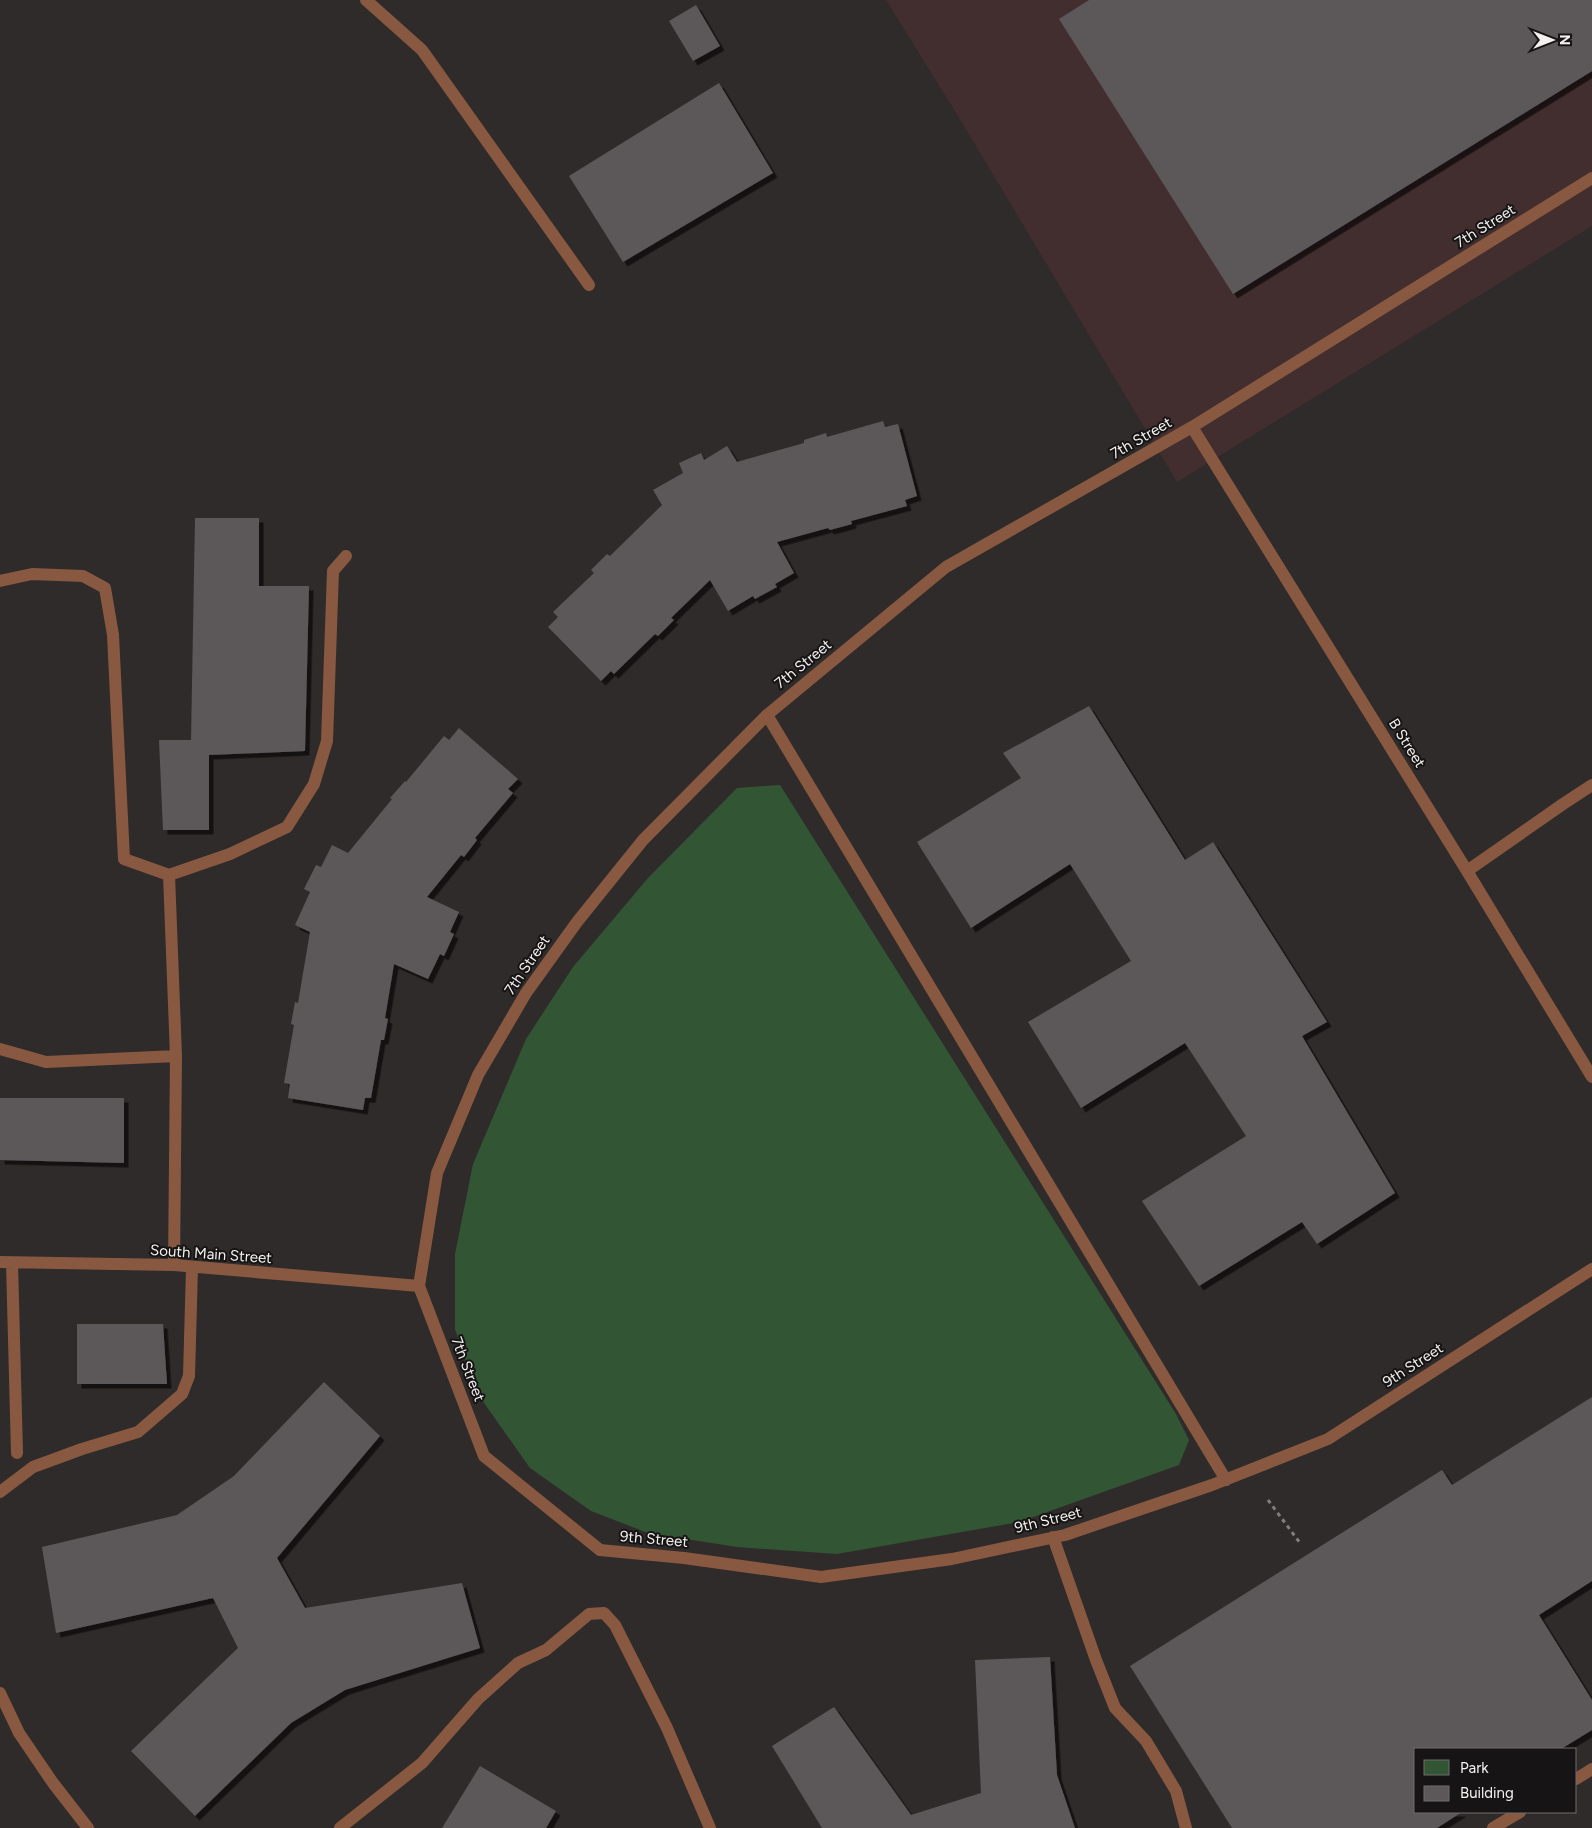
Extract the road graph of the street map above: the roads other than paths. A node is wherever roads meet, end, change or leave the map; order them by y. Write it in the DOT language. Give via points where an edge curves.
graph roads {
  1 [pos="366,0"];
  2 [pos="1592,178"];
  3 [pos="589,285"];
  4 [pos="1192,428"];
  5 [pos="346,556"];
  6 [pos="0,581"];
  7 [pos="767,715"];
  8 [pos="1592,786"];
  9 [pos="1467,871"];
  10 [pos="169,875"];
  11 [pos="0,1049"];
  12 [pos="176,1056"];
  13 [pos="1592,1076"];
  14 [pos="6,1262"];
  15 [pos="174,1265"];
  16 [pos="192,1268"];
  17 [pos="1592,1269"];
  18 [pos="420,1286"];
  19 [pos="17,1453"];
  20 [pos="484,1456"];
  21 [pos="1226,1480"];
  22 [pos="0,1492"];
  23 [pos="1053,1538"];
  24 [pos="0,1693"];
  25 [pos="1592,1769"];
  26 [pos="1577,1778"];
  27 [pos="1518,1813"];
  28 [pos="88,1828"];
  29 [pos="340,1828"];
  30 [pos="710,1828"];
  31 [pos="1186,1828"];
  32 [pos="1493,1828"];
  1 -- 3 [label="lane" via="422,50"];
  2 -- 4 [label="lane, 7th Street"];
  4 -- 7 [label="lane, 7th Street" via="946,567"];
  4 -- 9 [label="lane, B Street"];
  5 -- 10 [label="lane" via="334,571 327,741 314,784 287,827 230,854"];
  6 -- 10 [label="lane" via="32,574 83,576 105,588 113,635 124,859"];
  7 -- 18 [label="lane, 7th Street" via="643,840 576,922 526,993 478,1075 437,1174"];
  7 -- 21 [label="lane"];
  8 -- 9 [label="lane"];
  9 -- 13 [label="lane, B Street"];
  10 -- 12 [label="lane"];
  11 -- 12 [label="lane" via="46,1062"];
  12 -- 15 [label="lane"];
  14 -- 15 [label="lane, South Main Street"];
  14 -- 19 [label="lane"];
  15 -- 16 [label="lane, South Main Street"];
  16 -- 18 [label="lane, South Main Street"];
  16 -- 22 [label="lane" via="189,1376 182,1394 138,1432 33,1467"];
  17 -- 21 [label="lane, 9th Street" via="1328,1440"];
  18 -- 20 [label="lane, 7th Street"];
  20 -- 23 [label="lane, 9th Street" via="600,1550 821,1577 952,1559"];
  21 -- 23 [label="lane, 9th Street"];
  23 -- 31 [label="lane" via="1115,1708 1146,1741 1176,1791"];
  24 -- 28 [label="lane" via="19,1733"];
  25 -- 26 [label="lane"];
  27 -- 32 [label="lane"];
  29 -- 30 [label="lane" via="422,1763 478,1699 518,1663 546,1650 589,1614 604,1612 615,1626 667,1728"];
}
